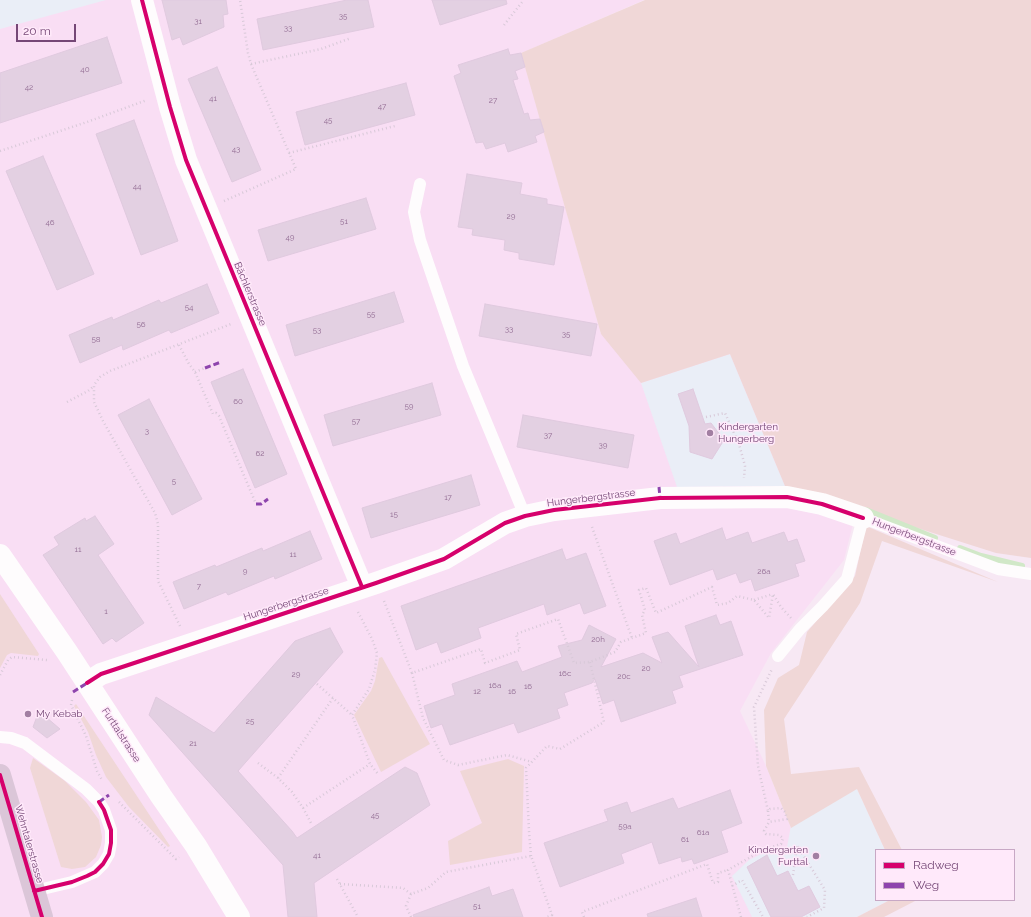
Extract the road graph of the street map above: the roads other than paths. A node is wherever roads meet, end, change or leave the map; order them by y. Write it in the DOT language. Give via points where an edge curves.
graph roads {
  1 [pos="142,0"];
  2 [pos="420,184"];
  3 [pos="525,516"];
  4 [pos="863,518"];
  5 [pos="0,555"];
  6 [pos="1031,574"];
  7 [pos="362,587"];
  8 [pos="778,656"];
  9 [pos="87,682"];
  10 [pos="0,738"];
  11 [pos="0,775"];
  12 [pos="34,891"];
  13 [pos="42,917"];
  14 [pos="239,917"];
  1 -- 7 [label="street, Bächlerstrasse" via="186,160"];
  2 -- 3 [label="lane" via="414,212 420,240 463,366"];
  3 -- 4 [label="street, Hungerbergstrasse" via="554,510 660,498 742,496 787,497 822,504"];
  3 -- 7 [label="street, Hungerbergstrasse" via="505,524 444,559"];
  4 -- 6 [label="lane, Hungerbergstrasse" via="998,569"];
  4 -- 8 [label="lane" via="847,579"];
  5 -- 9 [label="street, Furttalstrasse"];
  7 -- 9 [label="street, Hungerbergstrasse" via="101,674"];
  9 -- 14 [label="street, Furttalstrasse" via="196,846"];
  10 -- 12 [label="lane" via="11,738 25,743 86,789 104,810 111,830 108,854 96,872 72,882"];
  11 -- 12 [label="main road, Wehntalerstrasse"];
  12 -- 13 [label="main road, Wehntalerstrasse"];
}
